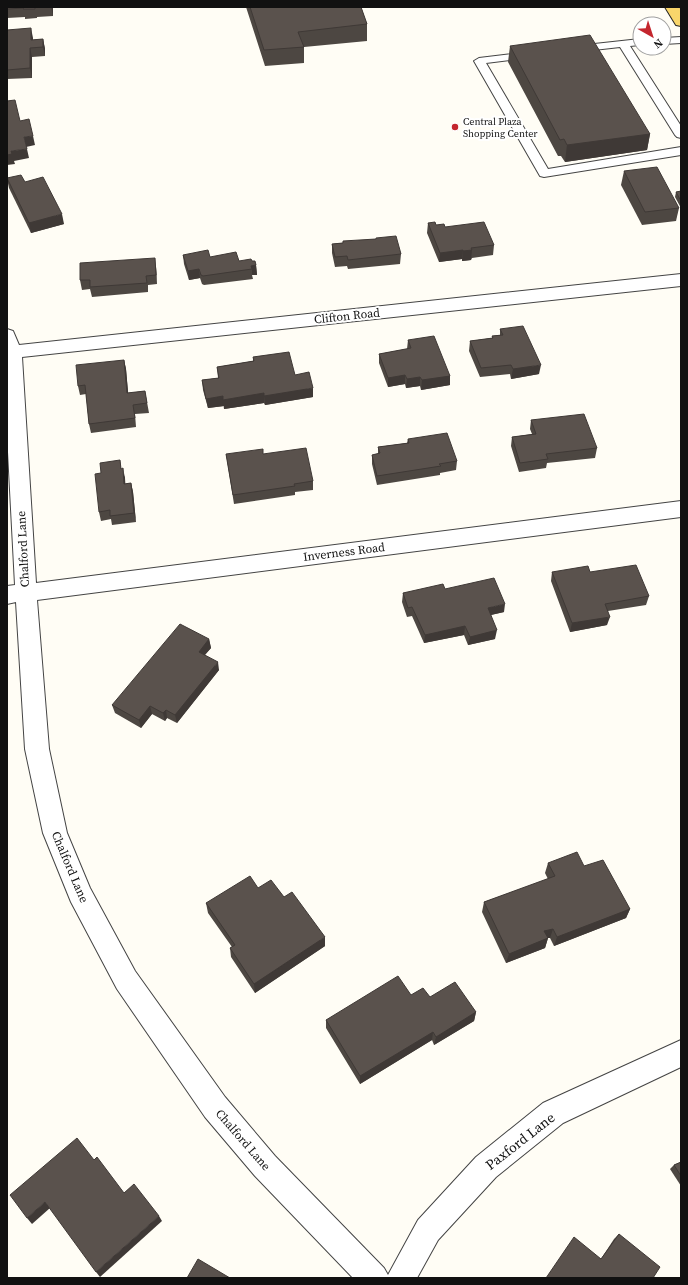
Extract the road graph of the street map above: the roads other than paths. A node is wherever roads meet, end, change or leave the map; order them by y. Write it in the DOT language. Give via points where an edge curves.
graph roads {
  1 [pos="672,7"];
  2 [pos="681,22"];
  3 [pos="632,42"];
  4 [pos="623,43"];
  5 [pos="562,51"];
  6 [pos="539,54"];
  7 [pos="681,135"];
  8 [pos="681,152"];
  9 [pos="681,280"];
  10 [pos="10,344"];
  11 [pos="681,509"];
  12 [pos="16,594"];
  13 [pos="681,1053"];
  14 [pos="374,1278"];
  15 [pos="401,1278"];
  1 -- 2 [label="main road"];
  3 -- 4 [label="lane"];
  4 -- 5 [label="lane"];
  4 -- 7 [label="lane"];
  6 -- 8 [label="lane" via="479,61 544,173"];
  9 -- 10 [label="street, Clifton Road"];
  10 -- 12 [label="street, Chalford Lane"];
  11 -- 12 [label="street, Inverness Road"];
  12 -- 14 [label="street, Chalford Lane" via="37,749 55,833 80,894 126,980 215,1107 265,1166"];
  13 -- 15 [label="street, Paxford Lane" via="554,1113 486,1167 428,1230"];
}
